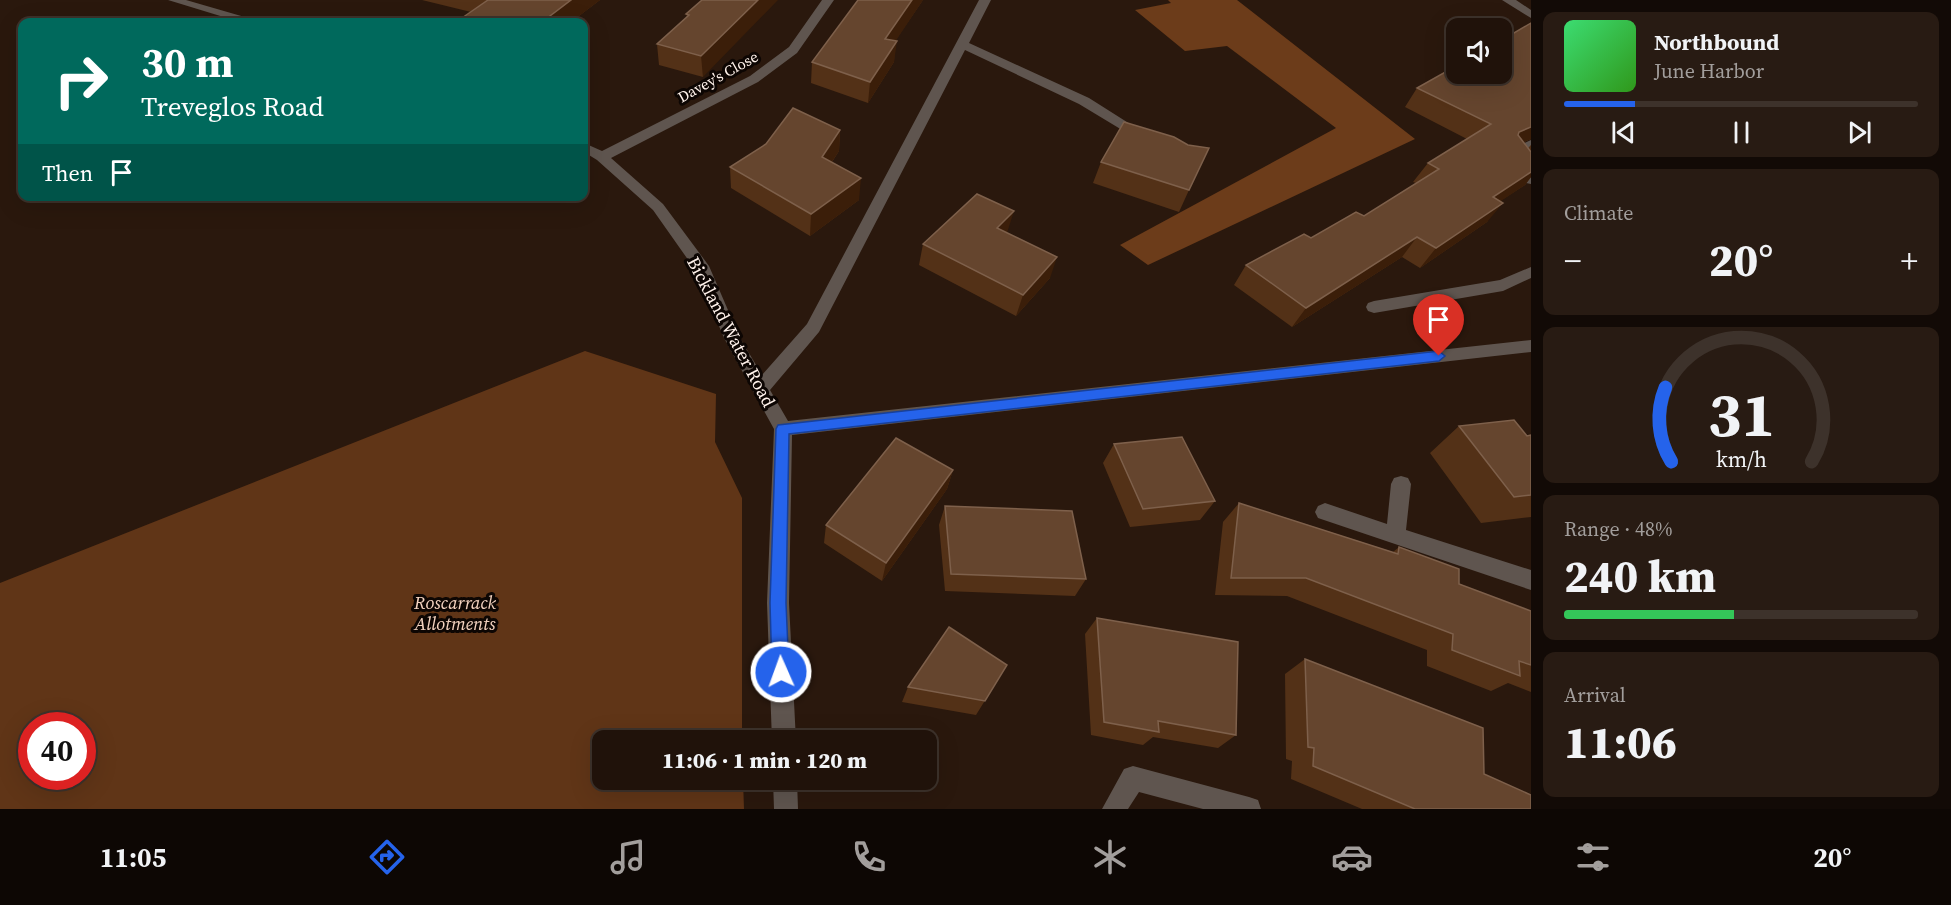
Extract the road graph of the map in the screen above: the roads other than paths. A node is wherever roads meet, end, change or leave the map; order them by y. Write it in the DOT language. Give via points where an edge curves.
graph roads {
  1 [pos="174,0"];
  2 [pos="828,0"];
  3 [pos="985,0"];
  4 [pos="1508,0"];
  5 [pos="1531,15"];
  6 [pos="237,18"];
  7 [pos="962,44"];
  8 [pos="1154,144"];
  9 [pos="1531,144"];
  10 [pos="588,149"];
  11 [pos="602,157"];
  12 [pos="1531,180"];
  13 [pos="1531,272"];
  14 [pos="1374,307"];
  15 [pos="1531,346"];
  16 [pos="760,389"];
  17 [pos="783,429"];
  18 [pos="1401,484"];
  19 [pos="1325,512"];
  20 [pos="1396,534"];
  21 [pos="1531,580"];
  22 [pos="784,730"];
  23 [pos="785,790"];
  24 [pos="786,809"];
  25 [pos="1114,809"];
  26 [pos="1248,809"];
  1 -- 6 [label="street"];
  2 -- 11 [label="street, Davey's Close" via="793,50 754,79"];
  3 -- 7 [label="street"];
  4 -- 5 [label="street"];
  7 -- 8 [label="street" via="1084,101"];
  7 -- 16 [label="street" via="813,328"];
  9 -- 12 [label="street" via="1511,153"];
  10 -- 11 [label="street, Bickland Water Road"];
  11 -- 16 [label="street, Bickland Water Road" via="658,207 703,270 732,338"];
  13 -- 14 [label="street" via="1503,285"];
  15 -- 17 [label="street"];
  16 -- 17 [label="street, Bickland Water Road"];
  17 -- 22 [label="street, Bickland Water Road" via="778,603"];
  18 -- 20 [label="street"];
  19 -- 20 [label="street"];
  20 -- 21 [label="street"];
  23 -- 24 [label="street"];
  25 -- 26 [label="street" via="1133,778"];
}
